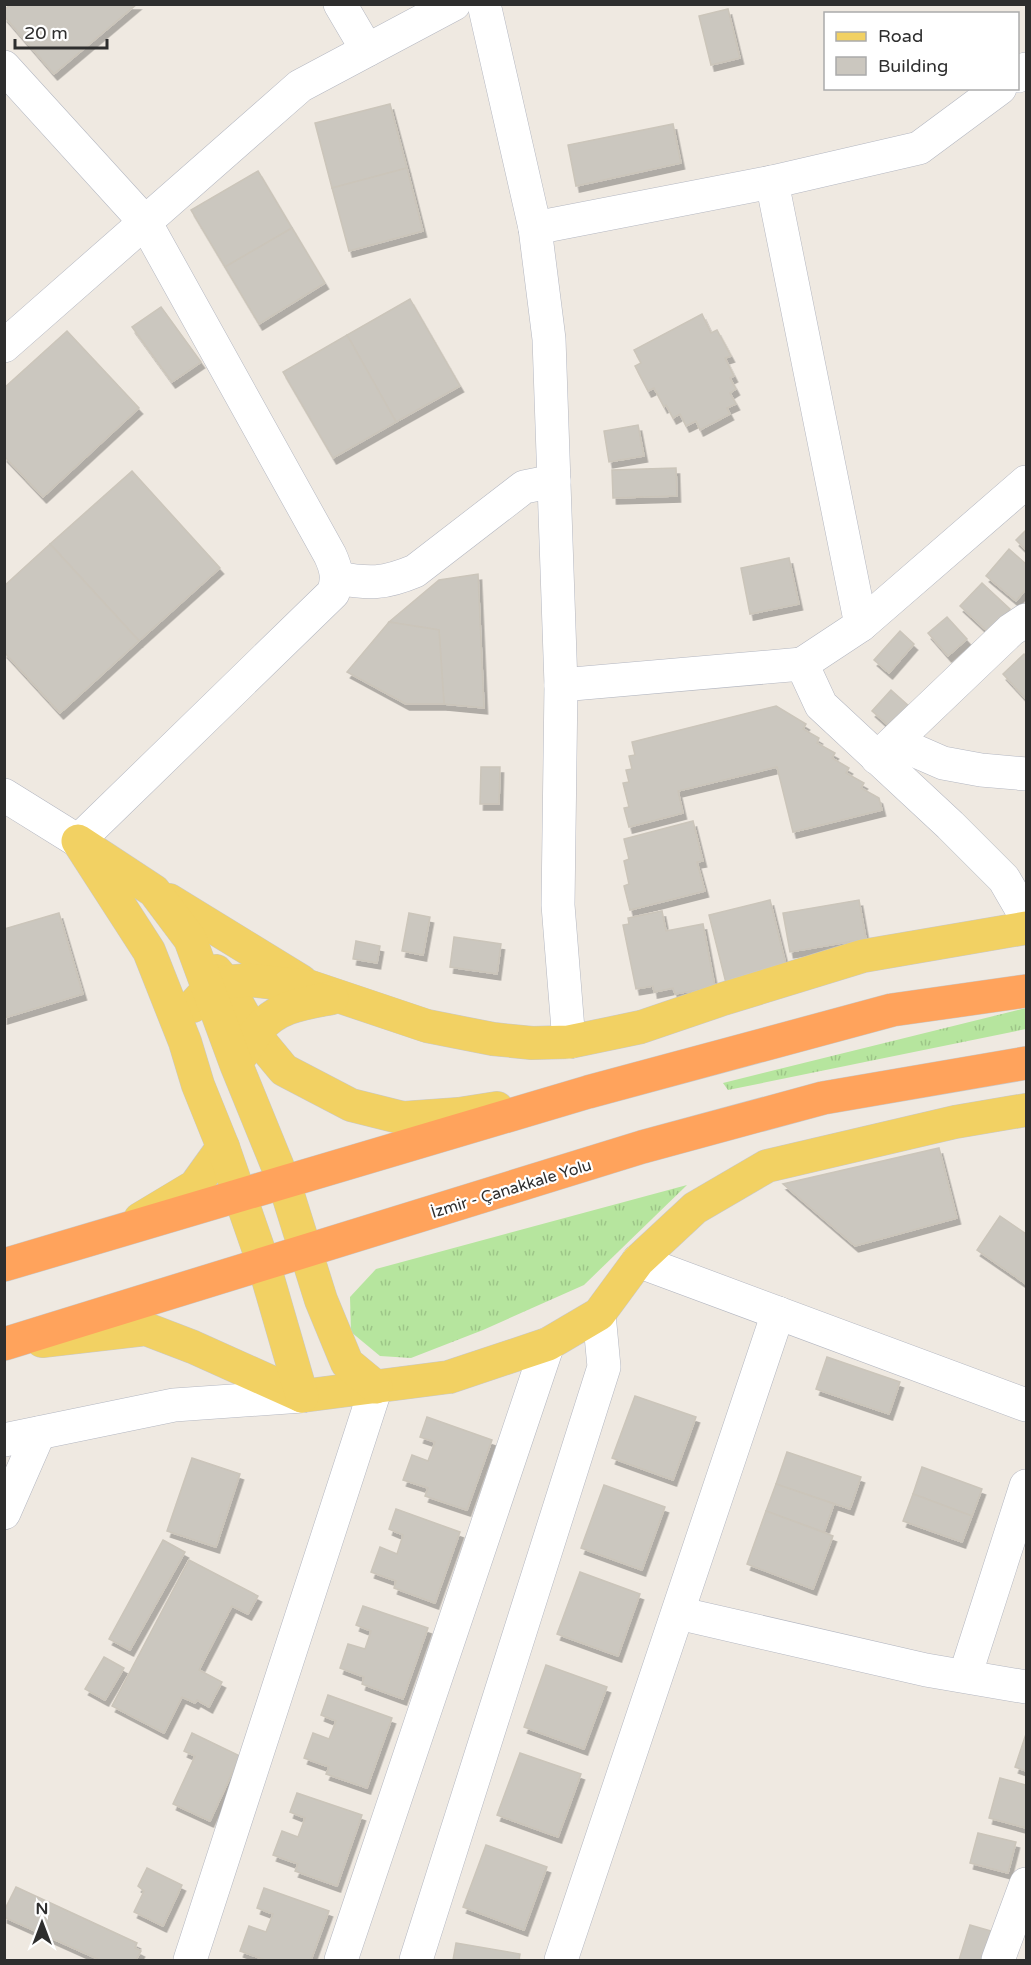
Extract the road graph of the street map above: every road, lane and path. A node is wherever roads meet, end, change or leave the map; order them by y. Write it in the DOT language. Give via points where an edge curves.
graph roads {
  1 [pos="340,4"];
  2 [pos="454,4"];
  3 [pos="484,4"];
  4 [pos="367,50"];
  5 [pos="4,67"];
  6 [pos="997,90"];
  7 [pos="772,182"];
  8 [pos="145,222"];
  9 [pos="536,228"];
  10 [pos="4,346"];
  11 [pos="554,482"];
  12 [pos="1026,482"];
  13 [pos="337,578"];
  14 [pos="1026,620"];
  15 [pos="861,625"];
  16 [pos="802,664"];
  17 [pos="561,685"];
  18 [pos="886,750"];
  19 [pos="1026,774"];
  20 [pos="4,795"];
  21 [pos="78,840"];
  22 [pos="153,891"];
  23 [pos="1026,917"];
  24 [pos="1026,928"];
  25 [pos="217,987"];
  26 [pos="1026,991"];
  27 [pos="325,992"];
  28 [pos="255,1035"];
  29 [pos="185,1042"];
  30 [pos="569,1042"];
  31 [pos="1026,1063"];
  32 [pos="236,1064"];
  33 [pos="588,1092"];
  34 [pos="1026,1110"];
  35 [pos="223,1147"];
  36 [pos="239,1195"];
  37 [pos="289,1197"];
  38 [pos="373,1229"];
  39 [pos="118,1232"];
  40 [pos="306,1249"];
  41 [pos="639,1261"];
  42 [pos="4,1265"];
  43 [pos="264,1265"];
  44 [pos="319,1292"];
  45 [pos="778,1313"];
  46 [pos="598,1314"];
  47 [pos="548,1344"];
  48 [pos="4,1345"];
  49 [pos="376,1387"];
  50 [pos="302,1396"];
  51 [pos="1026,1405"];
  52 [pos="39,1433"];
  53 [pos="4,1440"];
  54 [pos="1026,1486"];
  55 [pos="4,1513"];
  56 [pos="678,1613"];
  57 [pos="965,1676"];
  58 [pos="1026,1687"];
  59 [pos="1024,1900"];
  60 [pos="190,1960"];
  61 [pos="341,1960"];
  62 [pos="416,1960"];
  63 [pos="561,1960"];
  64 [pos="998,1960"];
  1 -- 4 [label="street"];
  2 -- 4 [label="street"];
  3 -- 9 [label="street"];
  4 -- 8 [label="street" via="300,86"];
  5 -- 8 [label="street"];
  6 -- 7 [label="street" via="919,148"];
  7 -- 9 [label="street"];
  7 -- 15 [label="street"];
  8 -- 10 [label="street"];
  8 -- 13 [label="street" via="330,555"];
  9 -- 11 [label="street" via="549,339"];
  11 -- 13 [label="street" via="525,487 415,571 365,583"];
  11 -- 17 [label="street"];
  12 -- 15 [label="street"];
  13 -- 21 [label="street" via="333,593"];
  14 -- 18 [label="street"];
  15 -- 16 [label="street"];
  16 -- 17 [label="street"];
  16 -- 18 [label="street" via="821,705"];
  17 -- 30 [label="street" via="558,905"];
  18 -- 19 [label="street" via="981,770"];
  18 -- 23 [label="street" via="950,825 1004,879"];
  20 -- 21 [label="street"];
  21 -- 22 [label="main road"];
  21 -- 29 [label="main road" via="149,951"];
  22 -- 25 [label="main road" via="190,939"];
  22 -- 27 [label="main road"];
  24 -- 30 [label="main road" via="863,956 641,1027"];
  25 -- 27 [label="main road" via="249,980"];
  25 -- 28 [label="main road"];
  25 -- 29 [label="main road" via="193,1006 186,1021"];
  25 -- 32 [label="main road"];
  26 -- 33 [label="highway" via="892,1010"];
  27 -- 28 [label="main road" via="278,1012"];
  27 -- 30 [label="main road" via="427,1026 532,1043"];
  28 -- 32 [label="main road"];
  28 -- 33 [label="main road" via="284,1070 351,1105 404,1118 459,1114"];
  29 -- 35 [label="main road"];
  31 -- 38 [label="highway, İzmir - Çanakkale Yolu" via="823,1098 642,1147"];
  32 -- 37 [label="main road"];
  33 -- 37 [label="highway" via="350,1163"];
  34 -- 41 [label="main road" via="955,1122 767,1166 695,1208"];
  35 -- 36 [label="main road"];
  35 -- 39 [label="main road" via="195,1186"];
  36 -- 37 [label="highway"];
  36 -- 39 [label="highway"];
  36 -- 43 [label="main road"];
  37 -- 40 [label="main road"];
  37 -- 43 [label="main road"];
  38 -- 40 [label="highway, İzmir - Çanakkale Yolu"];
  38 -- 44 [label="main road" via="331,1261"];
  39 -- 42 [label="highway"];
  40 -- 43 [label="highway, İzmir - Çanakkale Yolu"];
  40 -- 44 [label="main road"];
  41 -- 45 [label="street"];
  41 -- 46 [label="main road"];
  43 -- 48 [label="highway, İzmir - Çanakkale Yolu"];
  43 -- 50 [label="main road"];
  44 -- 49 [label="main road" via="347,1363"];
  45 -- 51 [label="street"];
  45 -- 56 [label="street"];
  46 -- 47 [label="main road"];
  46 -- 62 [label="street" via="604,1367"];
  47 -- 49 [label="main road" via="449,1377"];
  47 -- 61 [label="street"];
  48 -- 50 [label="main road" via="146,1329"];
  49 -- 50 [label="main road"];
  49 -- 60 [label="street"];
  50 -- 52 [label="street" via="174,1405"];
  52 -- 53 [label="street"];
  52 -- 55 [label="street"];
  54 -- 57 [label="street"];
  56 -- 57 [label="street"];
  56 -- 63 [label="street"];
  57 -- 58 [label="street"];
  59 -- 64 [label="street"];
}
